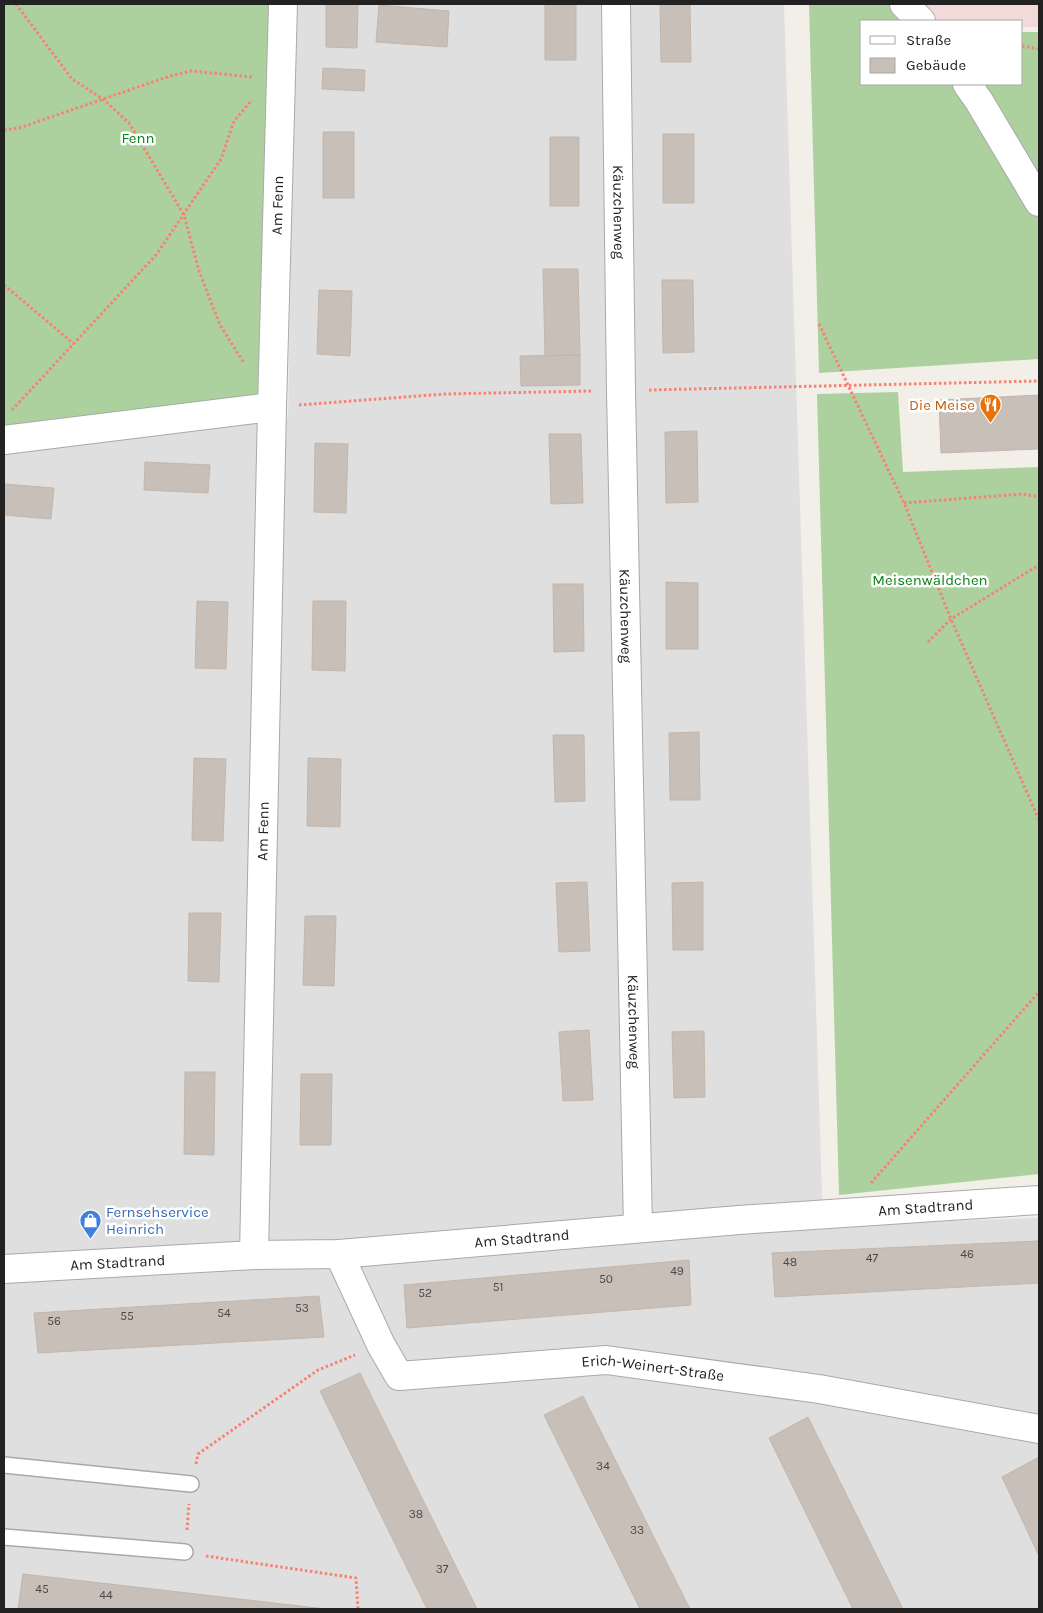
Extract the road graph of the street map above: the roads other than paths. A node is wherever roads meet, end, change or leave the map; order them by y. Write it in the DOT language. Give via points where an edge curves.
graph roads {
  1 [pos="283,4"];
  2 [pos="616,4"];
  3 [pos="904,4"];
  4 [pos="920,20"];
  5 [pos="967,85"];
  6 [pos="1039,202"];
  7 [pos="272,407"];
  8 [pos="4,440"];
  9 [pos="1039,1200"];
  10 [pos="638,1228"];
  11 [pos="339,1254"];
  12 [pos="254,1255"];
  13 [pos="4,1269"];
  14 [pos="1039,1429"];
  15 [pos="4,1465"];
  16 [pos="191,1484"];
  17 [pos="4,1537"];
  18 [pos="185,1552"];
  1 -- 7 [label="street, Am Fenn"];
  2 -- 10 [label="street, Käuzchenweg"];
  3 -- 4 [label="street"];
  5 -- 6 [label="street"];
  7 -- 8 [label="street"];
  7 -- 12 [label="street, Am Fenn"];
  9 -- 10 [label="street, Am Stadtrand"];
  10 -- 11 [label="street, Am Stadtrand"];
  11 -- 12 [label="street, Am Stadtrand"];
  11 -- 14 [label="street, Erich-Weinert-Straße" via="398,1376 606,1360 820,1389"];
  12 -- 13 [label="street, Am Stadtrand"];
  15 -- 16 [label="lane"];
  17 -- 18 [label="lane"];
}
